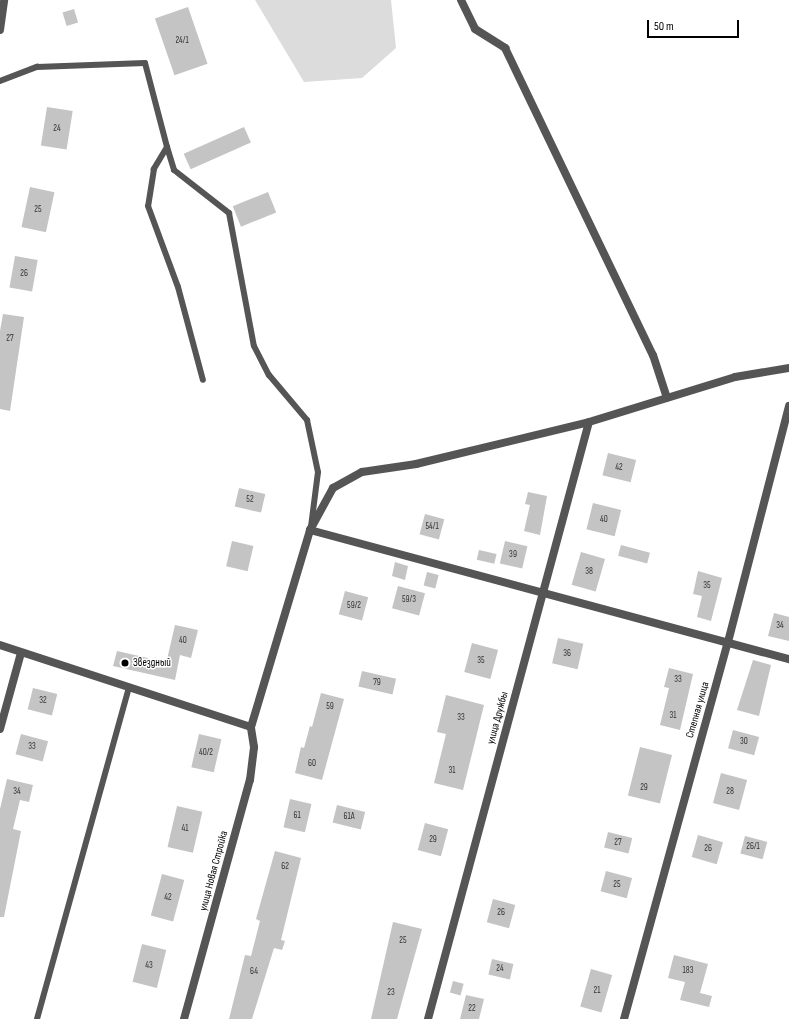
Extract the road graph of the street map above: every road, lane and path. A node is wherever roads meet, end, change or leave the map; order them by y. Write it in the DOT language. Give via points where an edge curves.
graph roads {
  1 [pos="4,0"];
  2 [pos="461,0"];
  3 [pos="0,30"];
  4 [pos="0,81"];
  5 [pos="167,147"];
  6 [pos="789,368"];
  7 [pos="203,380"];
  8 [pos="668,398"];
  9 [pos="789,406"];
  10 [pos="589,422"];
  11 [pos="310,530"];
  12 [pos="543,592"];
  13 [pos="728,642"];
  14 [pos="0,645"];
  15 [pos="21,653"];
  16 [pos="789,659"];
  17 [pos="129,688"];
  18 [pos="251,727"];
  19 [pos="0,729"];
  20 [pos="37,1019"];
  21 [pos="184,1019"];
  22 [pos="428,1019"];
  23 [pos="624,1019"];
  1 -- 3 [label="street"];
  2 -- 8 [label="street" via="475,29 504,48 653,355"];
  4 -- 5 [label="lane" via="37,67 145,63"];
  5 -- 7 [label="lane" via="154,169 148,206 178,287"];
  5 -- 11 [label="lane" via="174,170 229,213 254,346 269,375 307,420 318,472"];
  6 -- 8 [label="street" via="734,377"];
  8 -- 10 [label="street"];
  9 -- 13 [label="street, Степная улица"];
  10 -- 11 [label="street" via="416,464 362,472 333,488"];
  10 -- 12 [label="street, улица Дружбы"];
  11 -- 12 [label="street"];
  11 -- 18 [label="street"];
  12 -- 13 [label="street"];
  12 -- 22 [label="street, улица Дружбы"];
  13 -- 16 [label="street"];
  13 -- 23 [label="street, Степная улица"];
  14 -- 15 [label="street"];
  15 -- 17 [label="street"];
  15 -- 19 [label="street"];
  17 -- 18 [label="street"];
  17 -- 20 [label="lane"];
  18 -- 21 [label="street, улица Новая Стройка" via="254,747 250,780"];
}
